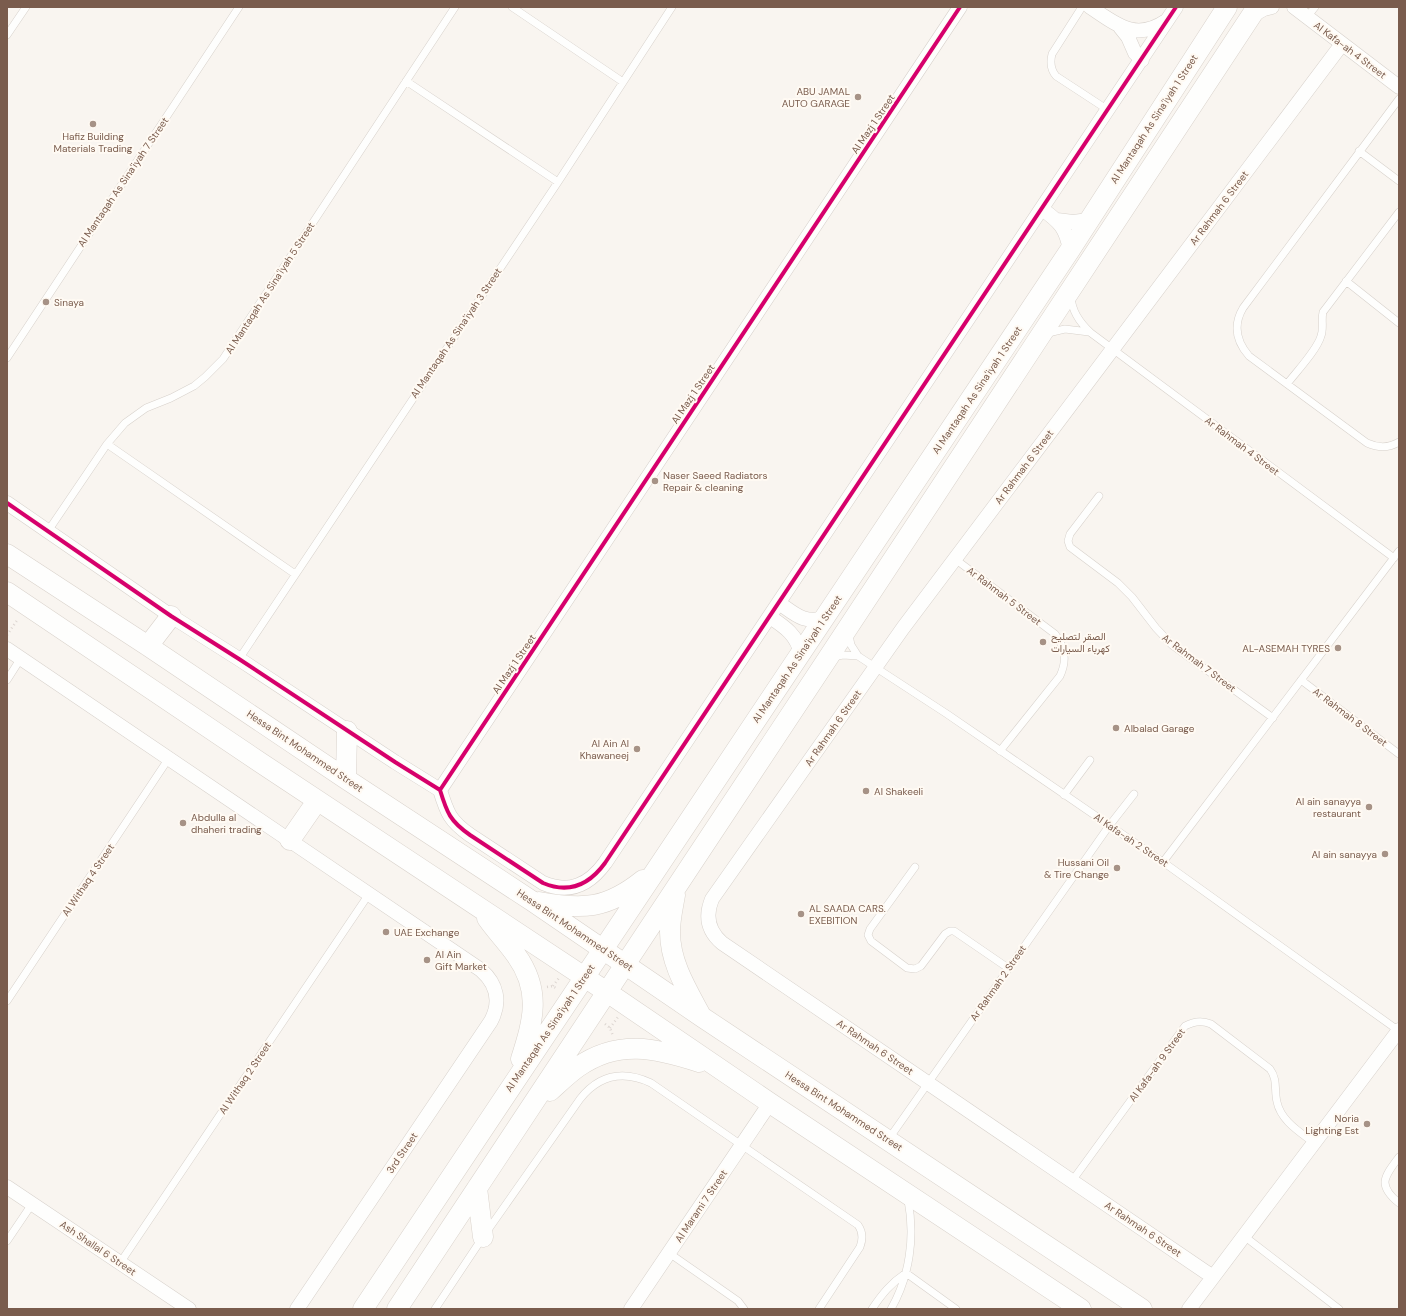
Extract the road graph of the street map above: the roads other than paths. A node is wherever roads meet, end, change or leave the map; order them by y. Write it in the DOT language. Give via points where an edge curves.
graph roads {
  1 [pos="26,7"];
  2 [pos="239,7"];
  3 [pos="455,7"];
  4 [pos="512,7"];
  5 [pos="672,7"];
  6 [pos="960,7"];
  7 [pos="1082,7"];
  8 [pos="1090,7"];
  9 [pos="1176,7"];
  10 [pos="1227,7"];
  11 [pos="1272,7"];
  12 [pos="1284,7"];
  13 [pos="1304,11"];
  14 [pos="1254,12"];
  15 [pos="1167,21"];
  16 [pos="1120,27"];
  17 [pos="7,35"];
  18 [pos="1342,44"];
  19 [pos="1142,60"];
  20 [pos="406,81"];
  21 [pos="623,82"];
  22 [pos="1399,87"];
  23 [pos="1399,99"];
  24 [pos="1108,110"];
  25 [pos="1359,151"];
  26 [pos="1399,181"];
  27 [pos="558,182"];
  28 [pos="1042,209"];
  29 [pos="1399,212"];
  30 [pos="1057,220"];
  31 [pos="1089,220"];
  32 [pos="1070,250"];
  33 [pos="1346,282"];
  34 [pos="1070,291"];
  35 [pos="1399,323"];
  36 [pos="1091,333"];
  37 [pos="1041,335"];
  38 [pos="1112,349"];
  39 [pos="7,358"];
  40 [pos="1287,384"];
  41 [pos="1399,442"];
  42 [pos="107,444"];
  43 [pos="907,494"];
  44 [pos="1099,496"];
  45 [pos="7,503"];
  46 [pos="913,529"];
  47 [pos="48,531"];
  48 [pos="1399,551"];
  49 [pos="7,554"];
  50 [pos="1394,558"];
  51 [pos="955,559"];
  52 [pos="295,574"];
  53 [pos="7,592"];
  54 [pos="779,603"];
  55 [pos="170,616"];
  56 [pos="770,617"];
  57 [pos="825,618"];
  58 [pos="849,627"];
  59 [pos="148,646"];
  60 [pos="7,649"];
  61 [pos="800,654"];
  62 [pos="858,656"];
  63 [pos="21,658"];
  64 [pos="828,658"];
  65 [pos="239,659"];
  66 [pos="876,667"];
  67 [pos="7,680"];
  68 [pos="1302,680"];
  69 [pos="1273,718"];
  70 [pos="347,731"];
  71 [pos="1000,751"];
  72 [pos="1399,754"];
  73 [pos="169,758"];
  74 [pos="1090,760"];
  75 [pos="346,779"];
  76 [pos="440,790"];
  77 [pos="1134,794"];
  78 [pos="1064,795"];
  79 [pos="317,801"];
  80 [pos="1109,826"];
  81 [pos="290,840"];
  82 [pos="1163,862"];
  83 [pos="915,867"];
  84 [pos="656,870"];
  85 [pos="676,887"];
  86 [pos="369,894"];
  87 [pos="532,900"];
  88 [pos="480,908"];
  89 [pos="602,949"];
  90 [pos="625,965"];
  91 [pos="1008,968"];
  92 [pos="584,976"];
  93 [pos="607,992"];
  94 [pos="7,1001"];
  95 [pos="702,1017"];
  96 [pos="1399,1030"];
  97 [pos="722,1071"];
  98 [pos="516,1079"];
  99 [pos="928,1083"];
  100 [pos="770,1103"];
  101 [pos="529,1110"];
  102 [pos="888,1140"];
  103 [pos="1314,1144"];
  104 [pos="742,1145"];
  105 [pos="1399,1157"];
  106 [pos="1072,1181"];
  107 [pos="7,1187"];
  108 [pos="477,1188"];
  109 [pos="907,1193"];
  110 [pos="1399,1202"];
  111 [pos="32,1204"];
  112 [pos="1244,1236"];
  113 [pos="483,1237"];
  114 [pos="7,1241"];
  115 [pos="669,1253"];
  116 [pos="120,1263"];
  117 [pos="906,1273"];
  118 [pos="1213,1277"];
  119 [pos="189,1309"];
  120 [pos="297,1309"];
  121 [pos="363,1309"];
  122 [pos="397,1309"];
  123 [pos="435,1309"];
  124 [pos="631,1309"];
  125 [pos="744,1309"];
  126 [pos="819,1309"];
  127 [pos="872,1309"];
  128 [pos="892,1309"];
  129 [pos="956,1309"];
  130 [pos="1081,1309"];
  131 [pos="1142,1309"];
  132 [pos="1189,1309"];
  133 [pos="1339,1309"];
  1 -- 17 [label="lane"];
  2 -- 39 [label="lane, Al Mantaqah As Sina'iyah 7 Street"];
  3 -- 20 [label="lane, Al Mantaqah As Sina'iyah 5 Street"];
  4 -- 21 [label="lane"];
  5 -- 21 [label="lane, Al Mantaqah As Sina'iyah 3 Street"];
  6 -- 76 [label="street, Al Mazj 1 Street"];
  7 -- 24 [label="lane" via="1052,54 1051,69 1056,76"];
  8 -- 16 [label="street"];
  9 -- 15 [label="street"];
  10 -- 31 [label="main road, Al Mantaqah As Sina'iyah 1 Street"];
  11 -- 14 [label="street"];
  12 -- 13 [label="street, Al Kafa-ah 4 Street"];
  13 -- 18 [label="street, Al Kafa-ah 4 Street"];
  14 -- 34 [label="main road"];
  15 -- 16 [label="street" via="1144,31"];
  15 -- 19 [label="street"];
  16 -- 19 [label="street"];
  18 -- 22 [label="street, Al Kafa-ah 4 Street"];
  18 -- 38 [label="street, Ar Rahmah 6 Street"];
  19 -- 24 [label="street"];
  20 -- 27 [label="lane"];
  20 -- 42 [label="lane, Al Mantaqah As Sina'iyah 5 Street" via="223,358 194,386 135,415"];
  21 -- 27 [label="lane, Al Mantaqah As Sina'iyah 3 Street"];
  23 -- 25 [label="lane"];
  24 -- 28 [label="street"];
  25 -- 26 [label="lane"];
  25 -- 40 [label="lane" via="1243,308 1237,321 1237,335 1243,350"];
  27 -- 52 [label="lane, Al Mantaqah As Sina'iyah 3 Street"];
  28 -- 30 [label="street"];
  28 -- 54 [label="street"];
  29 -- 33 [label="lane"];
  30 -- 31 [label="street"];
  30 -- 32 [label="street" via="1066,234"];
  31 -- 32 [label="main road, Al Mantaqah As Sina'iyah 1 Street"];
  32 -- 43 [label="main road, Al Mantaqah As Sina'iyah 1 Street"];
  33 -- 35 [label="lane"];
  33 -- 40 [label="lane" via="1323,312 1319,342"];
  34 -- 36 [label="lane, Ar Rahmah 4 Street" via="1078,319"];
  34 -- 37 [label="main road"];
  36 -- 37 [label="lane, Ar Rahmah 4 Street" via="1066,329"];
  36 -- 38 [label="lane, Ar Rahmah 4 Street"];
  37 -- 46 [label="main road"];
  38 -- 50 [label="lane, Ar Rahmah 4 Street"];
  38 -- 51 [label="street, Ar Rahmah 6 Street"];
  40 -- 41 [label="lane" via="1367,443 1391,446"];
  42 -- 47 [label="lane, Al Mantaqah As Sina'iyah 5 Street"];
  42 -- 52 [label="lane"];
  43 -- 46 [label="main road" via="903,516 906,524"];
  43 -- 57 [label="main road, Al Mantaqah As Sina'iyah 1 Street"];
  44 -- 69 [label="lane, Ar Rahmah 7 Street" via="1070,534 1070,547 1118,583 1172,644"];
  45 -- 47 [label="street"];
  46 -- 58 [label="main road"];
  47 -- 55 [label="street"];
  48 -- 50 [label="lane"];
  49 -- 59 [label="main road, Hessa Bint Mohammed Street"];
  50 -- 68 [label="lane"];
  51 -- 66 [label="street, Ar Rahmah 6 Street"];
  51 -- 71 [label="lane, Ar Rahmah 5 Street" via="1055,634 1064,650 1065,664 1060,676"];
  52 -- 65 [label="lane, Al Mantaqah As Sina'iyah 3 Street"];
  53 -- 79 [label="main road"];
  54 -- 56 [label="street"];
  54 -- 57 [label="street" via="804,619"];
  55 -- 59 [label="main road"];
  55 -- 65 [label="street"];
  56 -- 61 [label="street" via="794,636"];
  56 -- 76 [label="street" via="605,863 595,876 581,884 566,888 543,883 470,835 450,817"];
  57 -- 61 [label="main road, Al Mantaqah As Sina'iyah 1 Street"];
  58 -- 62 [label="lane" via="851,646"];
  58 -- 64 [label="main road"];
  59 -- 75 [label="main road, Hessa Bint Mohammed Street"];
  60 -- 63 [label="street"];
  61 -- 84 [label="main road, Al Mantaqah As Sina'iyah 1 Street"];
  62 -- 64 [label="lane"];
  62 -- 66 [label="lane, Al Kafa-ah 2 Street"];
  63 -- 67 [label="lane"];
  63 -- 73 [label="street"];
  64 -- 85 [label="main road"];
  65 -- 70 [label="street"];
  66 -- 71 [label="lane, Al Kafa-ah 2 Street"];
  66 -- 99 [label="street, Ar Rahmah 6 Street" via="712,899 709,923 722,944"];
  68 -- 69 [label="lane"];
  68 -- 72 [label="lane, Ar Rahmah 8 Street"];
  69 -- 82 [label="lane"];
  70 -- 75 [label="main road"];
  70 -- 76 [label="street"];
  71 -- 78 [label="lane, Al Kafa-ah 2 Street"];
  73 -- 81 [label="street"];
  73 -- 94 [label="lane, Al Withaq 4 Street"];
  74 -- 78 [label="lane"];
  75 -- 87 [label="main road, Hessa Bint Mohammed Street"];
  77 -- 80 [label="lane, Ar Rahmah 2 Street"];
  78 -- 80 [label="lane, Al Kafa-ah 2 Street"];
  79 -- 81 [label="main road"];
  79 -- 88 [label="main road"];
  80 -- 82 [label="lane, Al Kafa-ah 2 Street"];
  80 -- 91 [label="lane, Ar Rahmah 2 Street"];
  81 -- 86 [label="street"];
  82 -- 96 [label="lane, Al Kafa-ah 2 Street"];
  83 -- 91 [label="lane" via="870,929 868,935 871,941 907,968 915,969 922,966 947,932 954,931"];
  84 -- 87 [label="main road" via="619,898 598,904 574,907"];
  84 -- 89 [label="main road, Al Mantaqah As Sina'iyah 1 Street"];
  85 -- 90 [label="main road"];
  85 -- 95 [label="main road" via="671,920 671,946 677,970"];
  86 -- 116 [label="lane, Al Withaq 2 Street"];
  86 -- 120 [label="street, 3rd Street" via="481,970 491,980 497,1004 491,1021"];
  87 -- 89 [label="main road, Hessa Bint Mohammed Street"];
  88 -- 92 [label="main road"];
  88 -- 98 [label="main road" via="516,955 531,990 531,1029"];
  89 -- 90 [label="main road, Hessa Bint Mohammed Street"];
  89 -- 92 [label="main road, Al Mantaqah As Sina'iyah 1 Street"];
  90 -- 93 [label="main road"];
  90 -- 95 [label="main road, Hessa Bint Mohammed Street"];
  91 -- 99 [label="lane, Ar Rahmah 2 Street"];
  92 -- 93 [label="main road"];
  92 -- 98 [label="main road, Al Mantaqah As Sina'iyah 1 Street"];
  93 -- 97 [label="main road"];
  93 -- 101 [label="main road"];
  95 -- 102 [label="main road, Hessa Bint Mohammed Street"];
  96 -- 103 [label="street"];
  97 -- 100 [label="main road"];
  97 -- 101 [label="main road" via="652,1049 618,1050 596,1056 576,1068"];
  98 -- 121 [label="main road, Al Mantaqah As Sina'iyah 1 Street"];
  99 -- 102 [label="lane, Ar Rahmah 2 Street"];
  99 -- 106 [label="street, Ar Rahmah 6 Street"];
  100 -- 104 [label="street, Al Marami 7 Street"];
  100 -- 109 [label="main road"];
  101 -- 108 [label="main road"];
  102 -- 131 [label="main road, Hessa Bint Mohammed Street"];
  103 -- 106 [label="lane, Al Kafa-ah 9 Street" via="1280,1112 1275,1079 1270,1070 1211,1024 1199,1021 1185,1026"];
  103 -- 112 [label="street"];
  104 -- 113 [label="lane" via="643,1080 624,1076 604,1079 590,1087 580,1099"];
  104 -- 115 [label="street, Al Marami 7 Street"];
  104 -- 126 [label="lane" via="860,1228 860,1247"];
  105 -- 110 [label="lane" via="1388,1171 1384,1182 1388,1193"];
  106 -- 118 [label="street, Ar Rahmah 6 Street"];
  107 -- 111 [label="street, Ash Shallal 6 Street"];
  108 -- 113 [label="main road"];
  108 -- 122 [label="main road"];
  109 -- 117 [label="lane" via="911,1237"];
  109 -- 130 [label="main road"];
  111 -- 114 [label="lane"];
  111 -- 116 [label="street, Ash Shallal 6 Street"];
  112 -- 118 [label="street"];
  112 -- 133 [label="lane"];
  113 -- 123 [label="lane"];
  115 -- 124 [label="street, Al Marami 7 Street"];
  115 -- 125 [label="lane" via="738,1302"];
  116 -- 119 [label="street, Ash Shallal 6 Street"];
  117 -- 127 [label="lane" via="885,1290"];
  117 -- 128 [label="lane"];
  117 -- 129 [label="lane"];
  118 -- 132 [label="street"];
}
